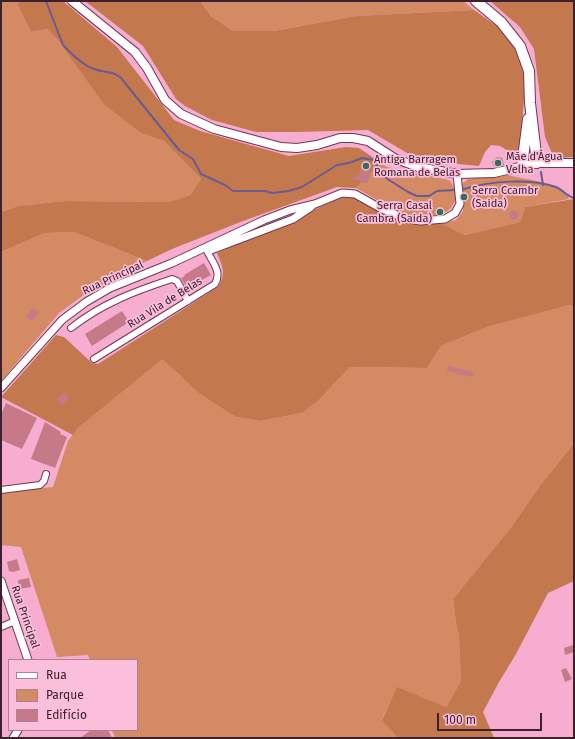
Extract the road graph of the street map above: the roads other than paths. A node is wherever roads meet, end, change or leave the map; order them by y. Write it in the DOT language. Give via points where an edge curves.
graph roads {
  1 [pos="72,1"];
  2 [pos="476,1"];
  3 [pos="530,103"];
  4 [pos="537,163"];
  5 [pos="574,163"];
  6 [pos="522,166"];
  7 [pos="457,174"];
  8 [pos="315,204"];
  9 [pos="207,251"];
  10 [pos="172,263"];
  11 [pos="188,301"];
  12 [pos="71,328"];
  13 [pos="94,358"];
  14 [pos="1,388"];
  15 [pos="46,474"];
  16 [pos="1,490"];
  17 [pos="1,581"];
  18 [pos="15,621"];
  19 [pos="1,627"];
  20 [pos="28,659"];
  1 -- 7 [label="main road" via="135,52 165,100 181,114 214,129 297,148 340,138 353,138 368,141 396,159 418,167"];
  2 -- 3 [label="highway" via="501,22 520,46 529,71"];
  3 -- 4 [label="highway"];
  3 -- 6 [label="highway"];
  4 -- 5 [label="main road"];
  4 -- 6 [label="main road"];
  6 -- 7 [label="main road" via="494,174"];
  7 -- 8 [label="street, Rua Principal" via="460,204 455,214 444,219 420,221 393,214 350,193 342,193"];
  8 -- 9 [label="street, Rua Principal" via="293,219"];
  8 -- 10 [label="street, Rua Principal" via="264,220"];
  9 -- 10 [label="street, Rua Principal"];
  9 -- 11 [label="street, Rua Vila de Belas" via="217,269 218,278 215,284"];
  10 -- 14 [label="street, Rua Principal" via="110,288 86,302 62,320"];
  11 -- 12 [label="street" via="177,281 172,279 134,291 96,310"];
  11 -- 13 [label="street, Rua Vila de Belas"];
  15 -- 16 [label="street" via="40,485"];
  17 -- 18 [label="street, Rua Principal"];
  18 -- 19 [label="street"];
  18 -- 20 [label="street, Rua Principal"];
}
